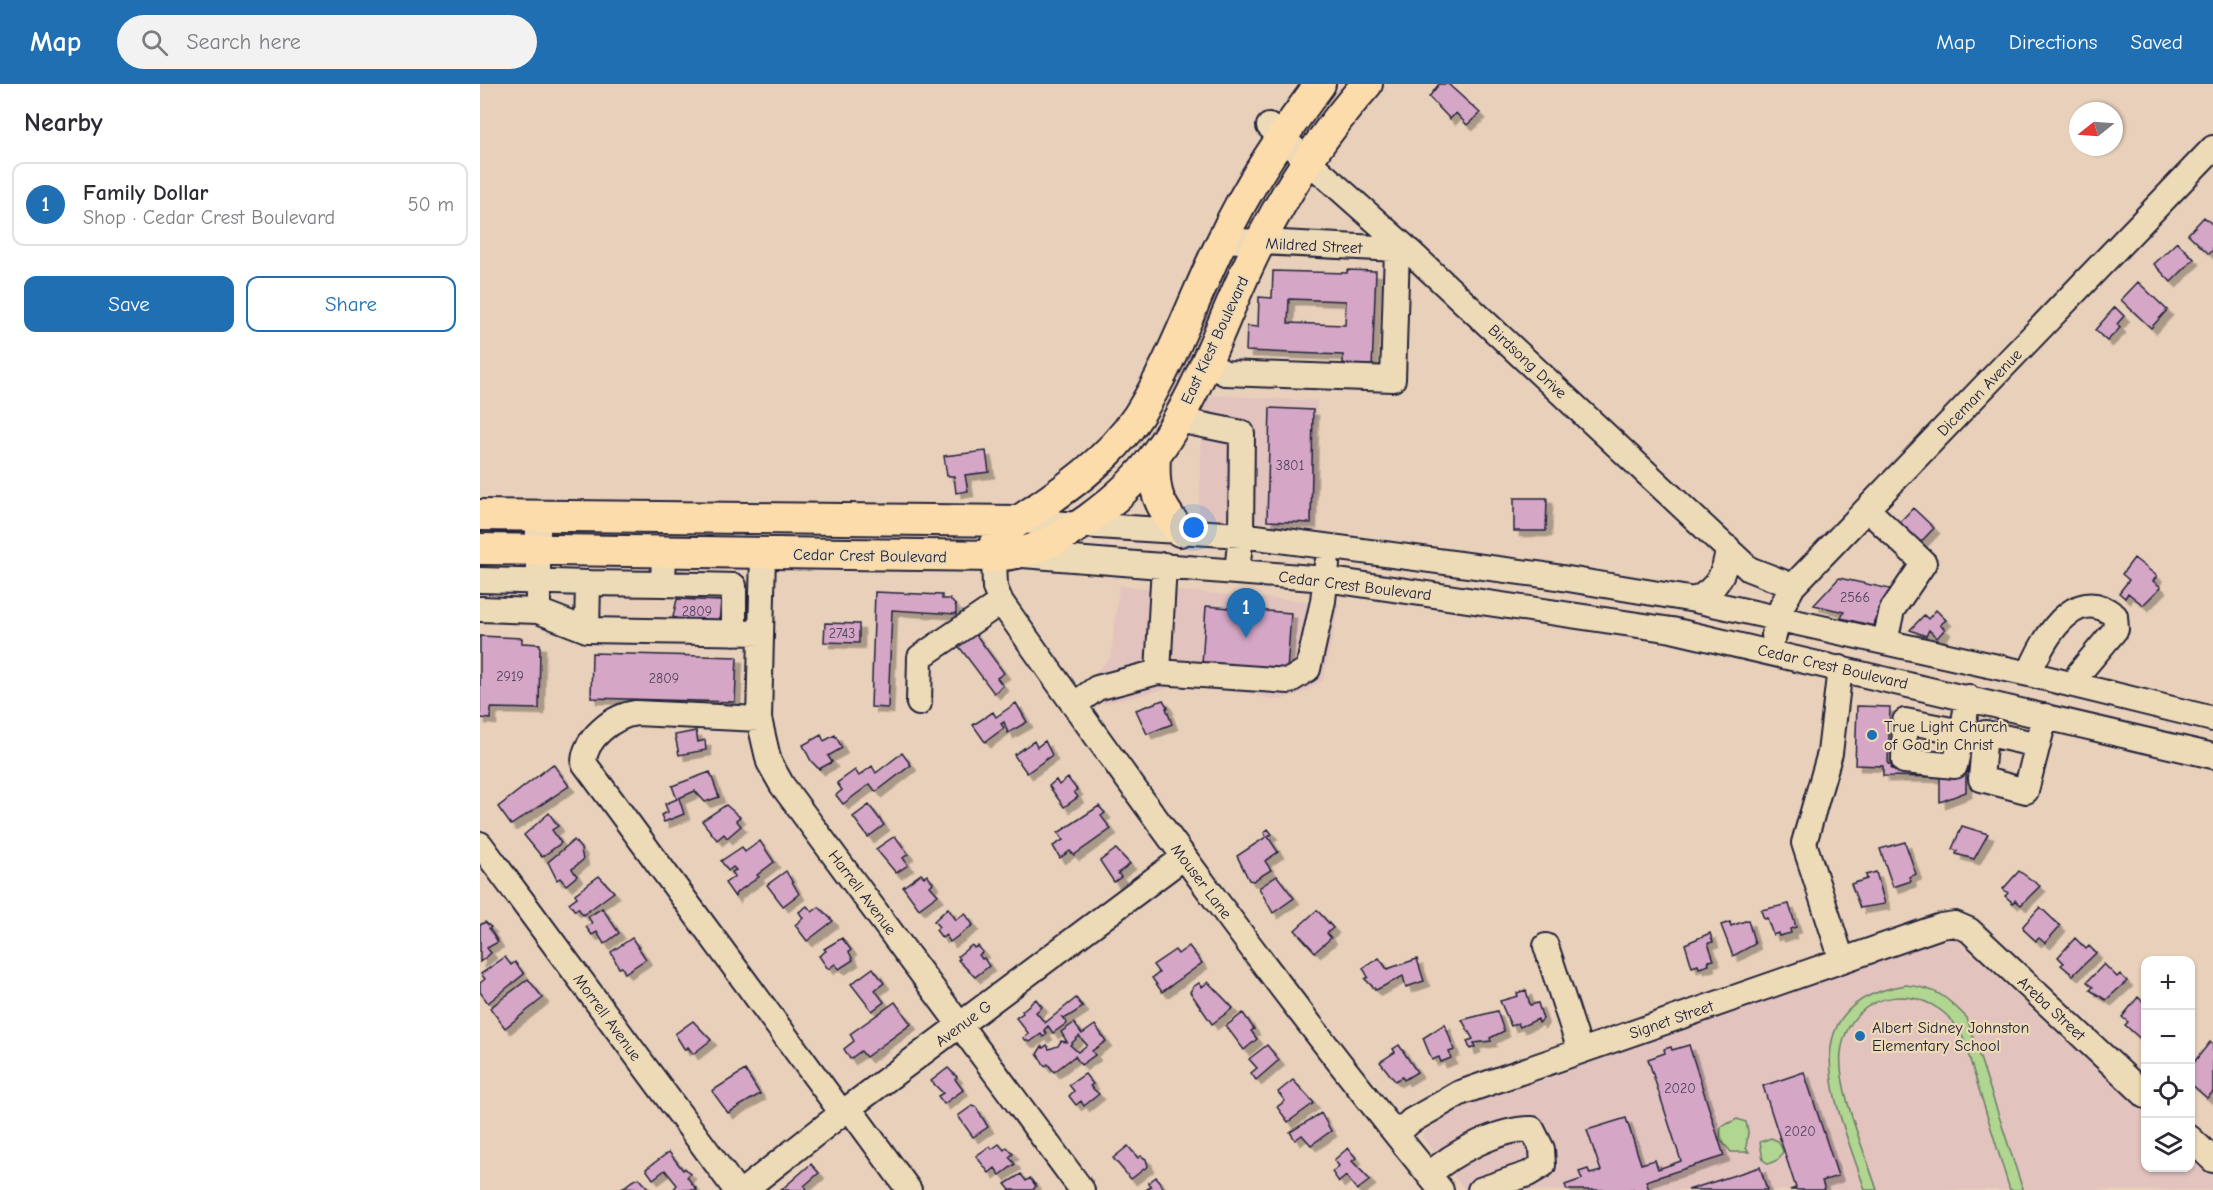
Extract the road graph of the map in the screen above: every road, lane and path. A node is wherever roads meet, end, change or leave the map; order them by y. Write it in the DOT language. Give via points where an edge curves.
graph roads {
  1 [pos="1320,84"];
  2 [pos="1367,84"];
  3 [pos="1275,132"];
  4 [pos="2213,148"];
  5 [pos="1309,160"];
  6 [pos="1222,240"];
  7 [pos="1259,243"];
  8 [pos="1401,248"];
  9 [pos="1204,362"];
  10 [pos="1178,420"];
  11 [pos="1155,456"];
  12 [pos="1867,509"];
  13 [pos="480,515"];
  14 [pos="538,516"];
  15 [pos="764,518"];
  16 [pos="1018,521"];
  17 [pos="1081,525"];
  18 [pos="1180,531"];
  19 [pos="1241,535"];
  20 [pos="1329,547"];
  21 [pos="1728,548"];
  22 [pos="480,549"];
  23 [pos="538,550"];
  24 [pos="664,552"];
  25 [pos="763,554"];
  26 [pos="1008,555"];
  27 [pos="1164,565"];
  28 [pos="1238,571"];
  29 [pos="1325,579"];
  30 [pos="480,580"];
  31 [pos="538,583"];
  32 [pos="588,583"];
  33 [pos="663,584"];
  34 [pos="1793,586"];
  35 [pos="1695,600"];
  36 [pos="1001,602"];
  37 [pos="480,609"];
  38 [pos="538,610"];
  39 [pos="1778,619"];
  40 [pos="586,630"];
  41 [pos="734,633"];
  42 [pos="761,633"];
  43 [pos="1885,641"];
  44 [pos="1769,651"];
  45 [pos="1840,668"];
  46 [pos="1158,672"];
  47 [pos="2029,674"];
  48 [pos="2074,685"];
  49 [pos="1968,697"];
  50 [pos="919,703"];
  51 [pos="1074,705"];
  52 [pos="2045,716"];
  53 [pos="759,719"];
  54 [pos="2213,719"];
  55 [pos="1962,732"];
  56 [pos="2038,745"];
  57 [pos="2213,756"];
  58 [pos="480,844"];
  59 [pos="1184,857"];
  60 [pos="1955,924"];
  61 [pos="1546,946"];
  62 [pos="1842,960"];
  63 [pos="961,1024"];
  64 [pos="1580,1050"];
  65 [pos="2141,1092"];
  66 [pos="845,1111"];
  67 [pos="1397,1134"];
  68 [pos="2195,1143"];
  69 [pos="2213,1160"];
  70 [pos="1435,1182"];
  71 [pos="736,1190"];
  72 [pos="744,1190"];
  73 [pos="909,1190"];
  74 [pos="1082,1190"];
  75 [pos="1480,1190"];
  1 -- 3 [label="main road, East Kiest Boulevard"];
  2 -- 5 [label="main road, East Kiest Boulevard"];
  3 -- 5 [label="street, Birdsong Drive"];
  3 -- 6 [label="main road, East Kiest Boulevard"];
  4 -- 12 [label="street, Diceman Avenue"];
  5 -- 7 [label="main road, East Kiest Boulevard"];
  5 -- 8 [label="street, Birdsong Drive"];
  6 -- 7 [label="street, Mildred Street"];
  6 -- 16 [label="main road, East Kiest Boulevard" via="1138,416 1079,478"];
  7 -- 8 [label="street, Mildred Street"];
  7 -- 9 [label="main road, East Kiest Boulevard"];
  8 -- 9 [label="street" via="1393,379 1226,373"];
  8 -- 21 [label="street, Birdsong Drive"];
  9 -- 10 [label="main road, East Kiest Boulevard"];
  10 -- 11 [label="main road, East Kiest Boulevard"];
  10 -- 19 [label="street" via="1242,433"];
  11 -- 17 [label="main road, East Kiest Boulevard" via="1127,487"];
  11 -- 18 [label="main road" via="1154,485 1162,509"];
  12 -- 34 [label="street, Diceman Avenue"];
  12 -- 43 [label="street" via="1924,563 1892,610"];
  13 -- 14 [label="main road, Cedar Crest Boulevard"];
  14 -- 15 [label="main road, Cedar Crest Boulevard"];
  14 -- 23 [label="street"];
  15 -- 16 [label="main road, Cedar Crest Boulevard"];
  15 -- 25 [label="main road"];
  16 -- 17 [label="street, Cedar Crest Boulevard"];
  16 -- 26 [label="main road, East Kiest Boulevard" via="995,543"];
  17 -- 18 [label="street, Cedar Crest Boulevard"];
  17 -- 26 [label="main road, East Kiest Boulevard" via="1062,537"];
  18 -- 19 [label="street, Cedar Crest Boulevard"];
  19 -- 20 [label="street, Cedar Crest Boulevard"];
  19 -- 28 [label="street"];
  20 -- 29 [label="street"];
  20 -- 35 [label="street, Cedar Crest Boulevard" via="1544,575"];
  21 -- 34 [label="street, Birdsong Drive" via="1749,569"];
  21 -- 35 [label="street" via="1722,577 1713,589"];
  22 -- 23 [label="main road, Cedar Crest Boulevard"];
  23 -- 24 [label="main road, Cedar Crest Boulevard"];
  23 -- 31 [label="street"];
  24 -- 25 [label="main road, Cedar Crest Boulevard"];
  24 -- 33 [label="street"];
  25 -- 26 [label="main road, Cedar Crest Boulevard"];
  25 -- 42 [label="street, Harrell Avenue"];
  26 -- 27 [label="street, Cedar Crest Boulevard"];
  26 -- 36 [label="street, Mouser Lane" via="995,588"];
  27 -- 28 [label="street, Cedar Crest Boulevard"];
  27 -- 46 [label="street"];
  28 -- 29 [label="street, Cedar Crest Boulevard"];
  29 -- 44 [label="street, Cedar Crest Boulevard" via="1672,630"];
  29 -- 46 [label="street" via="1308,669 1289,681"];
  30 -- 31 [label="street"];
  31 -- 32 [label="street"];
  31 -- 38 [label="street"];
  32 -- 33 [label="street"];
  32 -- 40 [label="street"];
  33 -- 41 [label="street" via="734,586"];
  34 -- 39 [label="street, Diceman Avenue"];
  35 -- 39 [label="street, Cedar Crest Boulevard"];
  36 -- 50 [label="street" via="920,657"];
  36 -- 51 [label="street, Mouser Lane"];
  37 -- 38 [label="street"];
  38 -- 40 [label="street"];
  39 -- 43 [label="street, Cedar Crest Boulevard"];
  39 -- 44 [label="street, Diceman Avenue"];
  40 -- 41 [label="street"];
  41 -- 42 [label="street"];
  42 -- 53 [label="street, Harrell Avenue"];
  43 -- 47 [label="street, Cedar Crest Boulevard"];
  44 -- 45 [label="street, Cedar Crest Boulevard"];
  45 -- 49 [label="street, Cedar Crest Boulevard"];
  45 -- 62 [label="street" via="1830,753 1804,843"];
  46 -- 51 [label="street" via="1097,688"];
  47 -- 48 [label="street, Cedar Crest Boulevard"];
  47 -- 48 [label="street" via="2061,619 2086,606 2105,608 2115,616 2116,629"];
  48 -- 54 [label="street, Cedar Crest Boulevard"];
  49 -- 52 [label="street, Cedar Crest Boulevard"];
  49 -- 55 [label="street"];
  51 -- 59 [label="street, Mouser Lane"];
  52 -- 56 [label="street"];
  52 -- 57 [label="street, Cedar Crest Boulevard"];
  53 -- 63 [label="street, Harrell Avenue" via="769,762 782,785"];
  53 -- 66 [label="street" via="624,714 589,744 584,763"];
  58 -- 71 [label="street, Morrell Avenue"];
  59 -- 63 [label="street, Avenue G"];
  59 -- 67 [label="street, Mouser Lane"];
  60 -- 62 [label="street, Signet Street"];
  60 -- 65 [label="street, Areba Street" via="1969,930"];
  61 -- 64 [label="street"];
  62 -- 64 [label="street, Signet Street"];
  63 -- 66 [label="street, Avenue G"];
  63 -- 74 [label="street, Harrell Avenue"];
  64 -- 67 [label="street, Signet Street" via="1460,1093 1411,1121"];
  66 -- 72 [label="street, Avenue G"];
  66 -- 73 [label="street"];
  67 -- 70 [label="street, Mouser Lane"];
  68 -- 69 [label="street"];
  70 -- 75 [label="street" via="1456,1153 1519,1128 1532,1129 1542,1149 1543,1165"];
}
